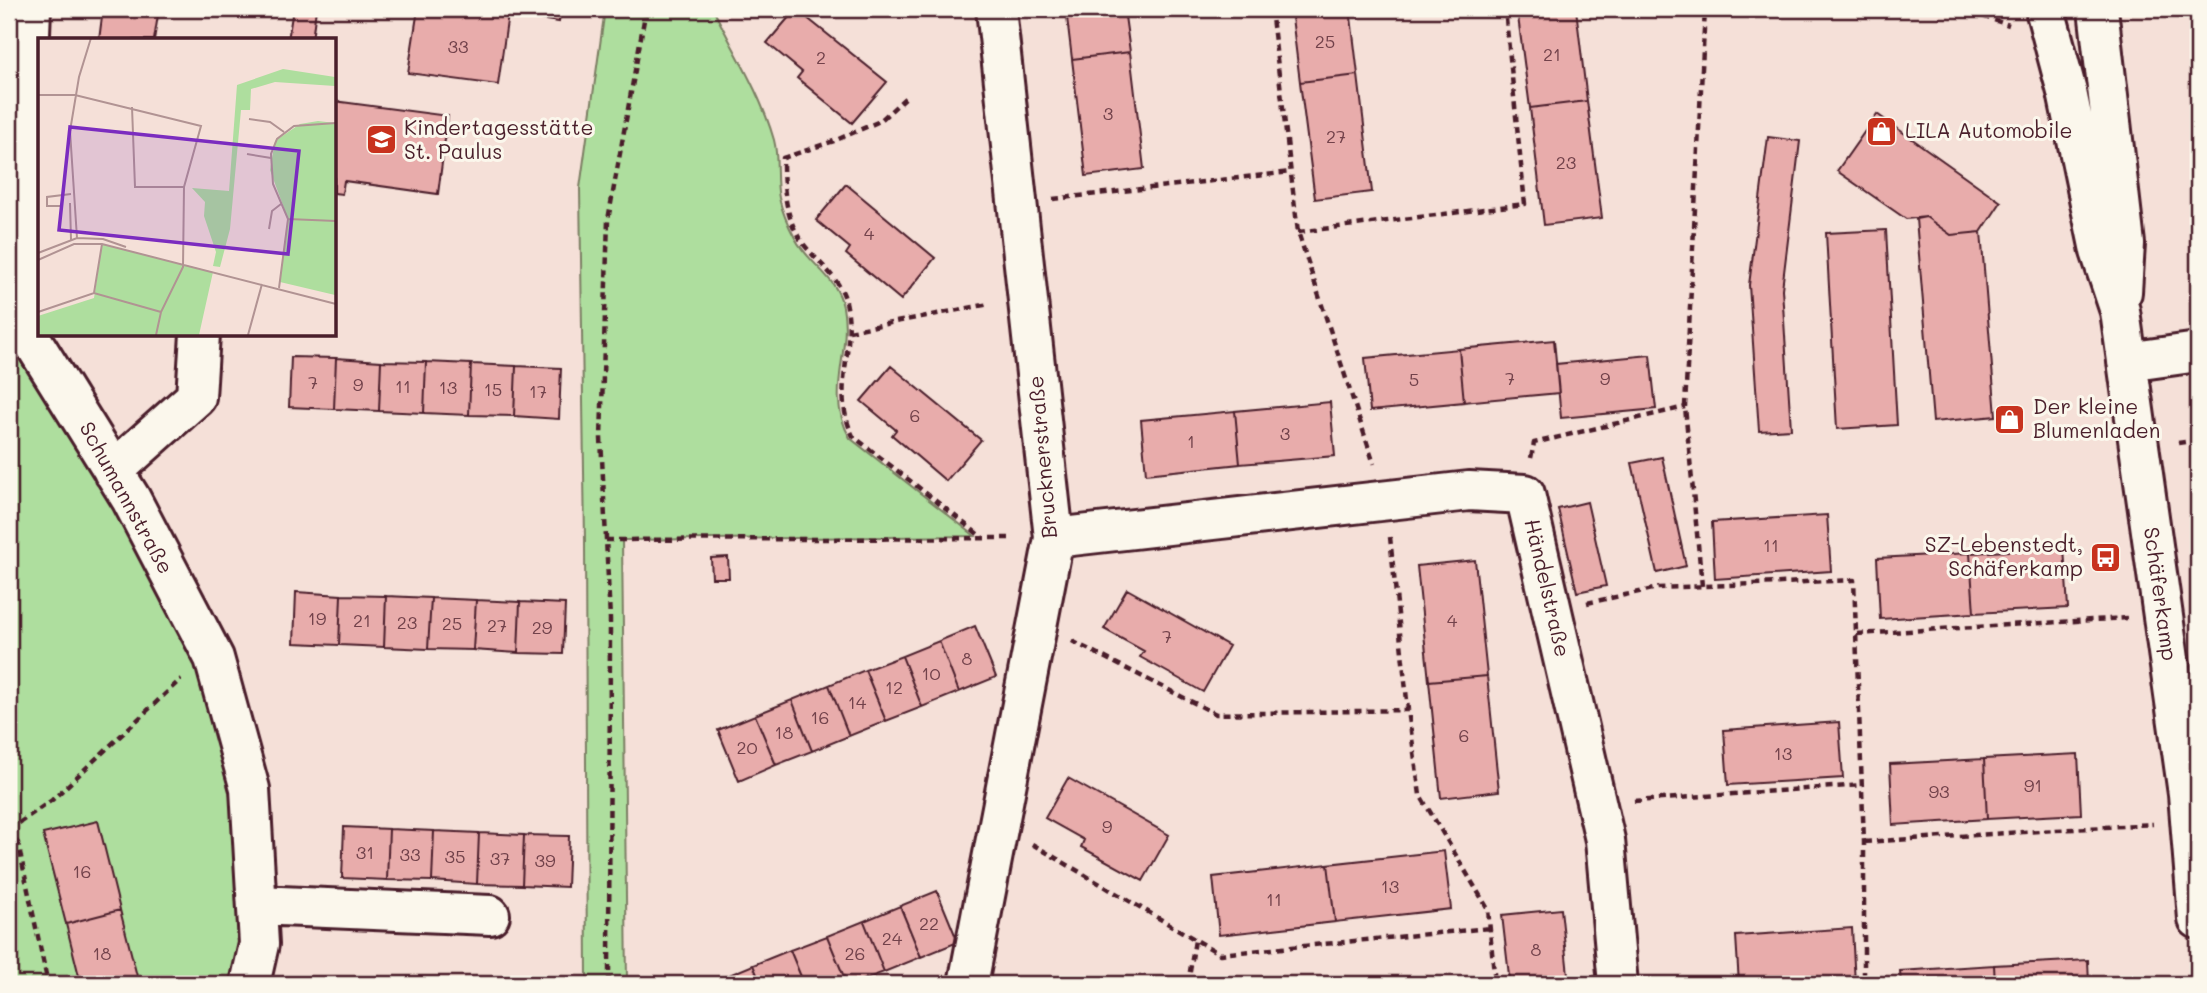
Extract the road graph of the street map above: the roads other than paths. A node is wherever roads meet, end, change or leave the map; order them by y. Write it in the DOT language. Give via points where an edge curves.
graph roads {
  1 [pos="31,9"];
  2 [pos="996,9"];
  3 [pos="2045,9"];
  4 [pos="2098,9"];
  5 [pos="2120,311"];
  6 [pos="200,336"];
  7 [pos="20,341"];
  8 [pos="2198,352"];
  9 [pos="2127,362"];
  10 [pos="113,471"];
  11 [pos="1054,538"];
  12 [pos="257,905"];
  13 [pos="490,915"];
  14 [pos="2198,919"];
  15 [pos="250,984"];
  16 [pos="968,984"];
  17 [pos="1618,984"];
  1 -- 7 [label="street, Schumannstraße"];
  2 -- 11 [label="street, Brucknerstraße"];
  3 -- 5 [label="street, Schäferkamp" via="2100,251"];
  4 -- 5 [label="street, Schäferkamp" via="2125,244"];
  5 -- 9 [label="street, Schäferkamp"];
  6 -- 10 [label="street" via="196,397"];
  7 -- 10 [label="street, Schumannstraße"];
  8 -- 9 [label="street"];
  9 -- 14 [label="street, Schäferkamp" via="2191,821"];
  10 -- 12 [label="street, Schumannstraße" via="214,658 250,789"];
  11 -- 16 [label="street, Brucknerstraße"];
  11 -- 17 [label="street, Händelstraße" via="1469,491 1525,494 1605,840"];
  12 -- 13 [label="street"];
  12 -- 15 [label="street, Schumannstraße" via="259,944"];
}
